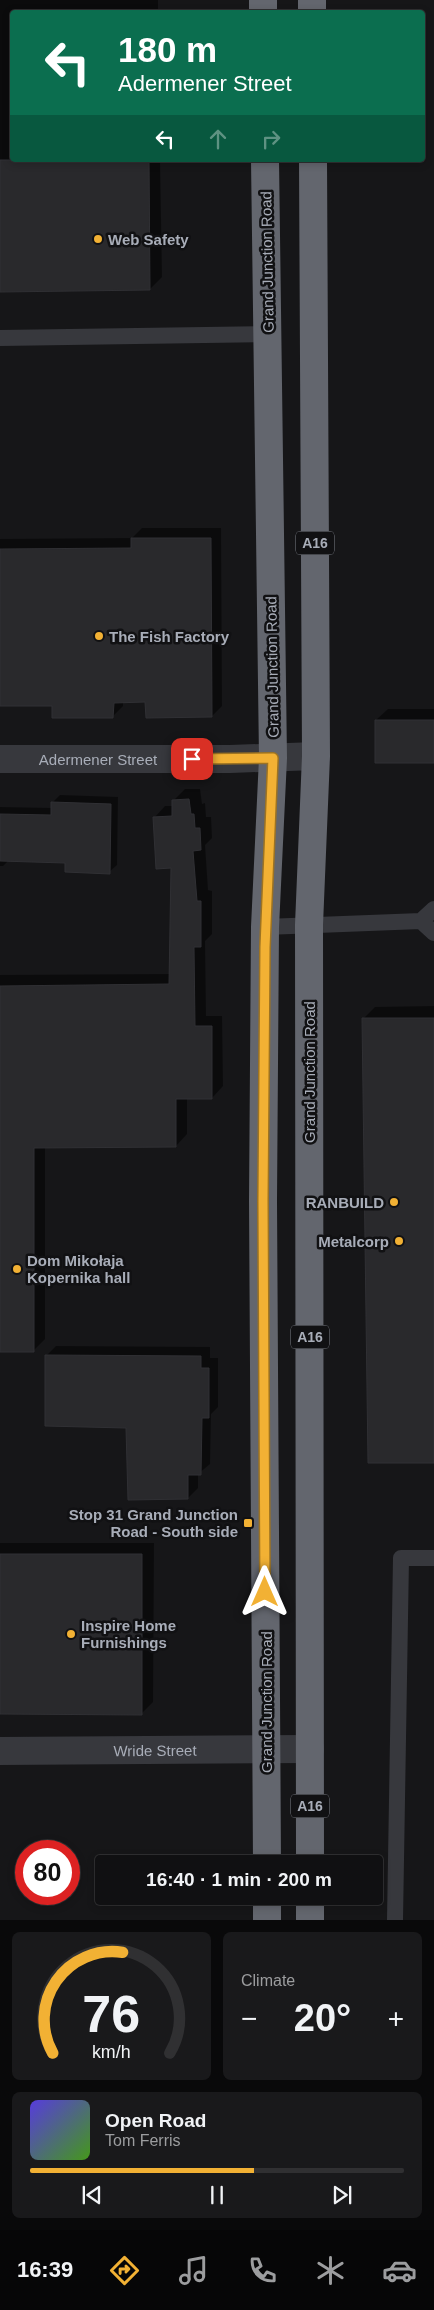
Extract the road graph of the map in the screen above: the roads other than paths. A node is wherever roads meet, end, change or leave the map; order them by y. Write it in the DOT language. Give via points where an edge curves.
graph roads {
  1 [pos="265,162"];
  2 [pos="313,162"];
  3 [pos="268,334"];
  4 [pos="0,338"];
  5 [pos="316,756"];
  6 [pos="273,758"];
  7 [pos="0,759"];
  8 [pos="434,909"];
  9 [pos="421,921"];
  10 [pos="309,925"];
  11 [pos="265,927"];
  12 [pos="434,933"];
  13 [pos="434,1558"];
  14 [pos="266,1749"];
  15 [pos="310,1749"];
  16 [pos="0,1751"];
  17 [pos="266,1855"];
  18 [pos="310,1855"];
  19 [pos="267,1905"];
  20 [pos="310,1905"];
  21 [pos="267,1920"];
  22 [pos="310,1920"];
  23 [pos="395,1920"];
  1 -- 3 [label="highway, Grand Junction Road"];
  2 -- 5 [label="highway, Grand Junction Road / A16"];
  3 -- 4 [label="lane"];
  3 -- 6 [label="highway, Grand Junction Road"];
  5 -- 6 [label="street, Adermener Street"];
  5 -- 10 [label="highway, Grand Junction Road / A16"];
  6 -- 7 [label="street, Adermener Street"];
  6 -- 11 [label="highway, Grand Junction Road"];
  8 -- 9 [label="lane"];
  9 -- 10 [label="lane"];
  9 -- 12 [label="lane"];
  10 -- 11 [label="lane"];
  10 -- 15 [label="highway, Grand Junction Road / A16"];
  11 -- 14 [label="highway, Grand Junction Road"];
  13 -- 23 [label="lane" via="401,1558"];
  14 -- 15 [label="street, Wride Street"];
  14 -- 16 [label="street, Wride Street"];
  14 -- 17 [label="highway, Grand Junction Road"];
  15 -- 18 [label="highway, Grand Junction Road / A16"];
  19 -- 21 [label="highway"];
  20 -- 22 [label="highway"];
}
